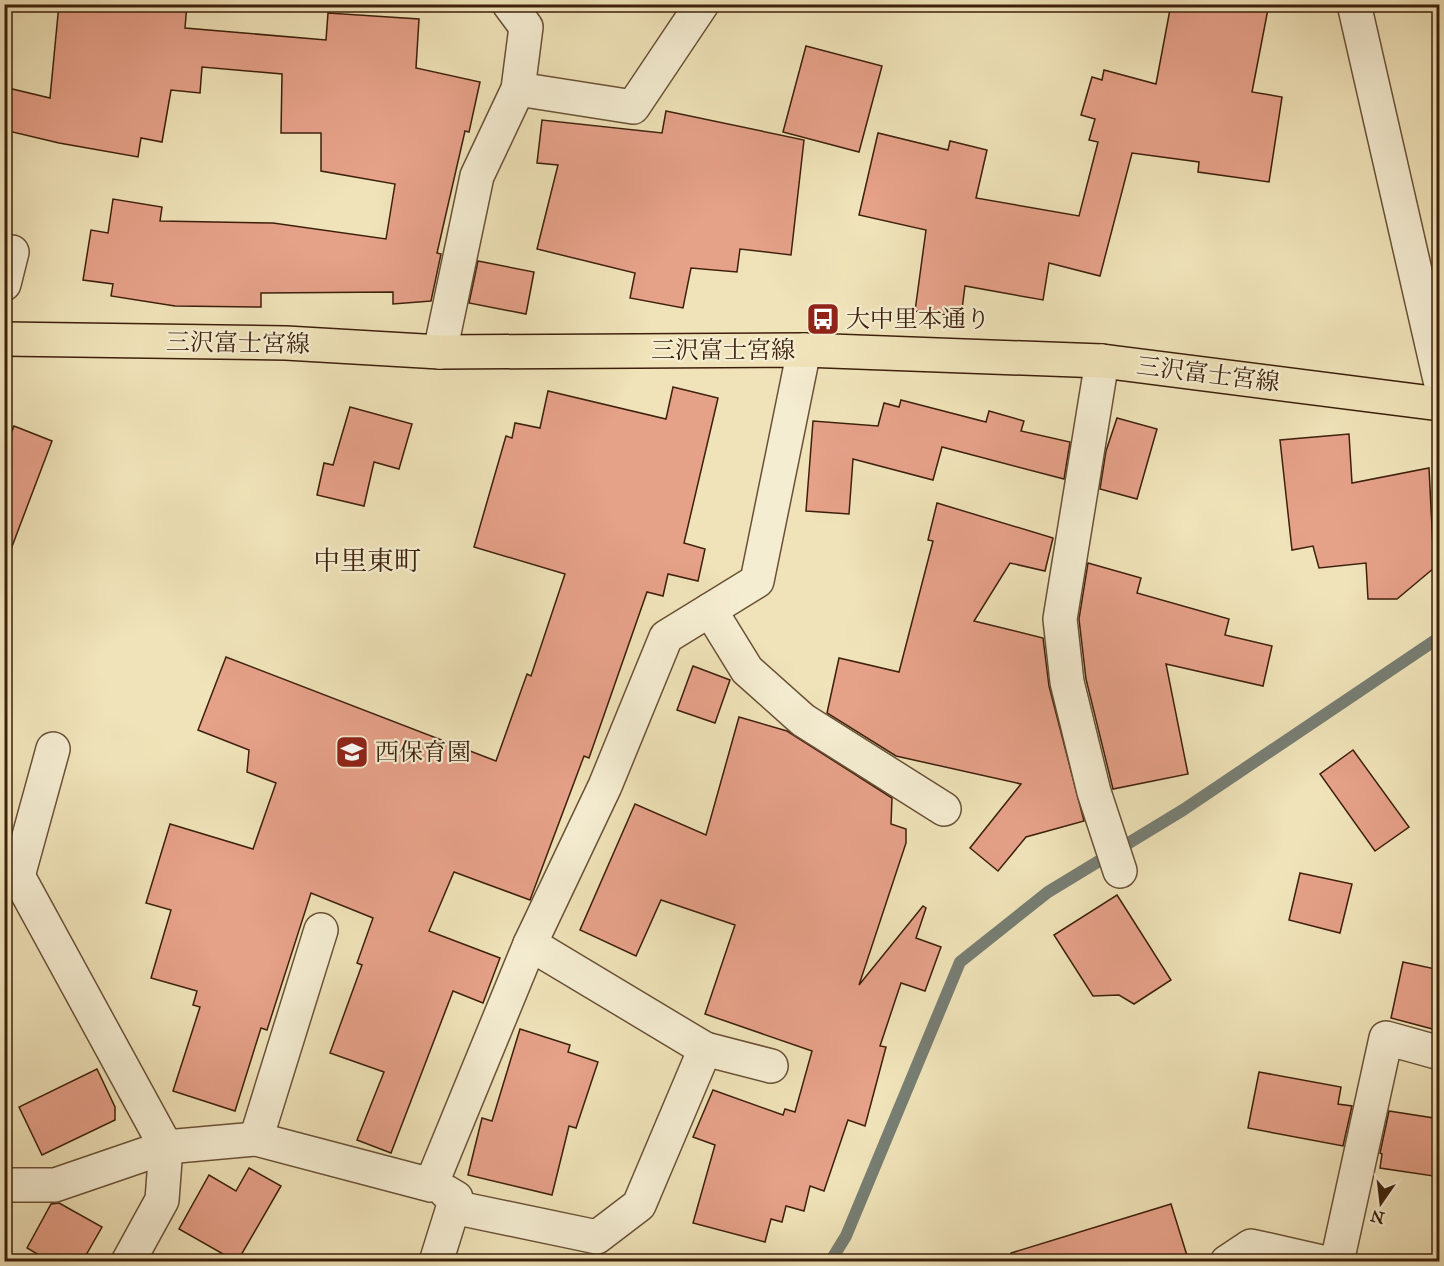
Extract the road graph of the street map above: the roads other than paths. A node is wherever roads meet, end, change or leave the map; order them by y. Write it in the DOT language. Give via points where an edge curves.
graph roads {
  1 [pos="509,4"];
  2 [pos="702,4"];
  3 [pos="1354,4"];
  4 [pos="518,89"];
  5 [pos="12,252"];
  6 [pos="4,284"];
  7 [pos="4,339"];
  8 [pos="804,350"];
  9 [pos="440,352"];
  10 [pos="1102,361"];
  11 [pos="1440,380"];
  12 [pos="1440,404"];
  13 [pos="710,610"];
  14 [pos="53,749"];
  15 [pos="944,809"];
  16 [pos="1120,872"];
  17 [pos="11,874"];
  18 [pos="321,930"];
  19 [pos="530,944"];
  20 [pos="705,1049"];
  21 [pos="1440,1053"];
  22 [pos="771,1066"];
  23 [pos="256,1139"];
  24 [pos="166,1147"];
  25 [pos="4,1185"];
  26 [pos="442,1196"];
  27 [pos="128,1262"];
  28 [pos="436,1262"];
  29 [pos="1227,1262"];
  30 [pos="1322,1262"];
  31 [pos="1337,1262"];
  1 -- 4 [label="street" via="526,27"];
  2 -- 4 [label="street" via="633,107"];
  3 -- 11 [label="street"];
  4 -- 9 [label="street" via="477,176"];
  5 -- 6 [label="street"];
  7 -- 9 [label="main road, 三沢富士宮線" via="286,343"];
  8 -- 9 [label="main road, 三沢富士宮線"];
  8 -- 10 [label="main road, 三沢富士宮線"];
  8 -- 13 [label="street" via="757,581"];
  10 -- 12 [label="main road, 三沢富士宮線"];
  10 -- 16 [label="street" via="1060,619 1067,682 1094,792"];
  13 -- 15 [label="street" via="747,670 803,720"];
  13 -- 19 [label="street" via="666,637 605,786"];
  14 -- 17 [label="street"];
  17 -- 24 [label="street"];
  18 -- 23 [label="street"];
  19 -- 20 [label="street"];
  19 -- 26 [label="street"];
  20 -- 22 [label="street"];
  20 -- 26 [label="street" via="639,1205 597,1237"];
  21 -- 31 [label="street" via="1386,1038"];
  23 -- 24 [label="street"];
  23 -- 26 [label="street"];
  24 -- 25 [label="street" via="56,1185"];
  24 -- 27 [label="street" via="162,1200"];
  26 -- 28 [label="street"];
  29 -- 30 [label="street" via="1251,1246"];
}
